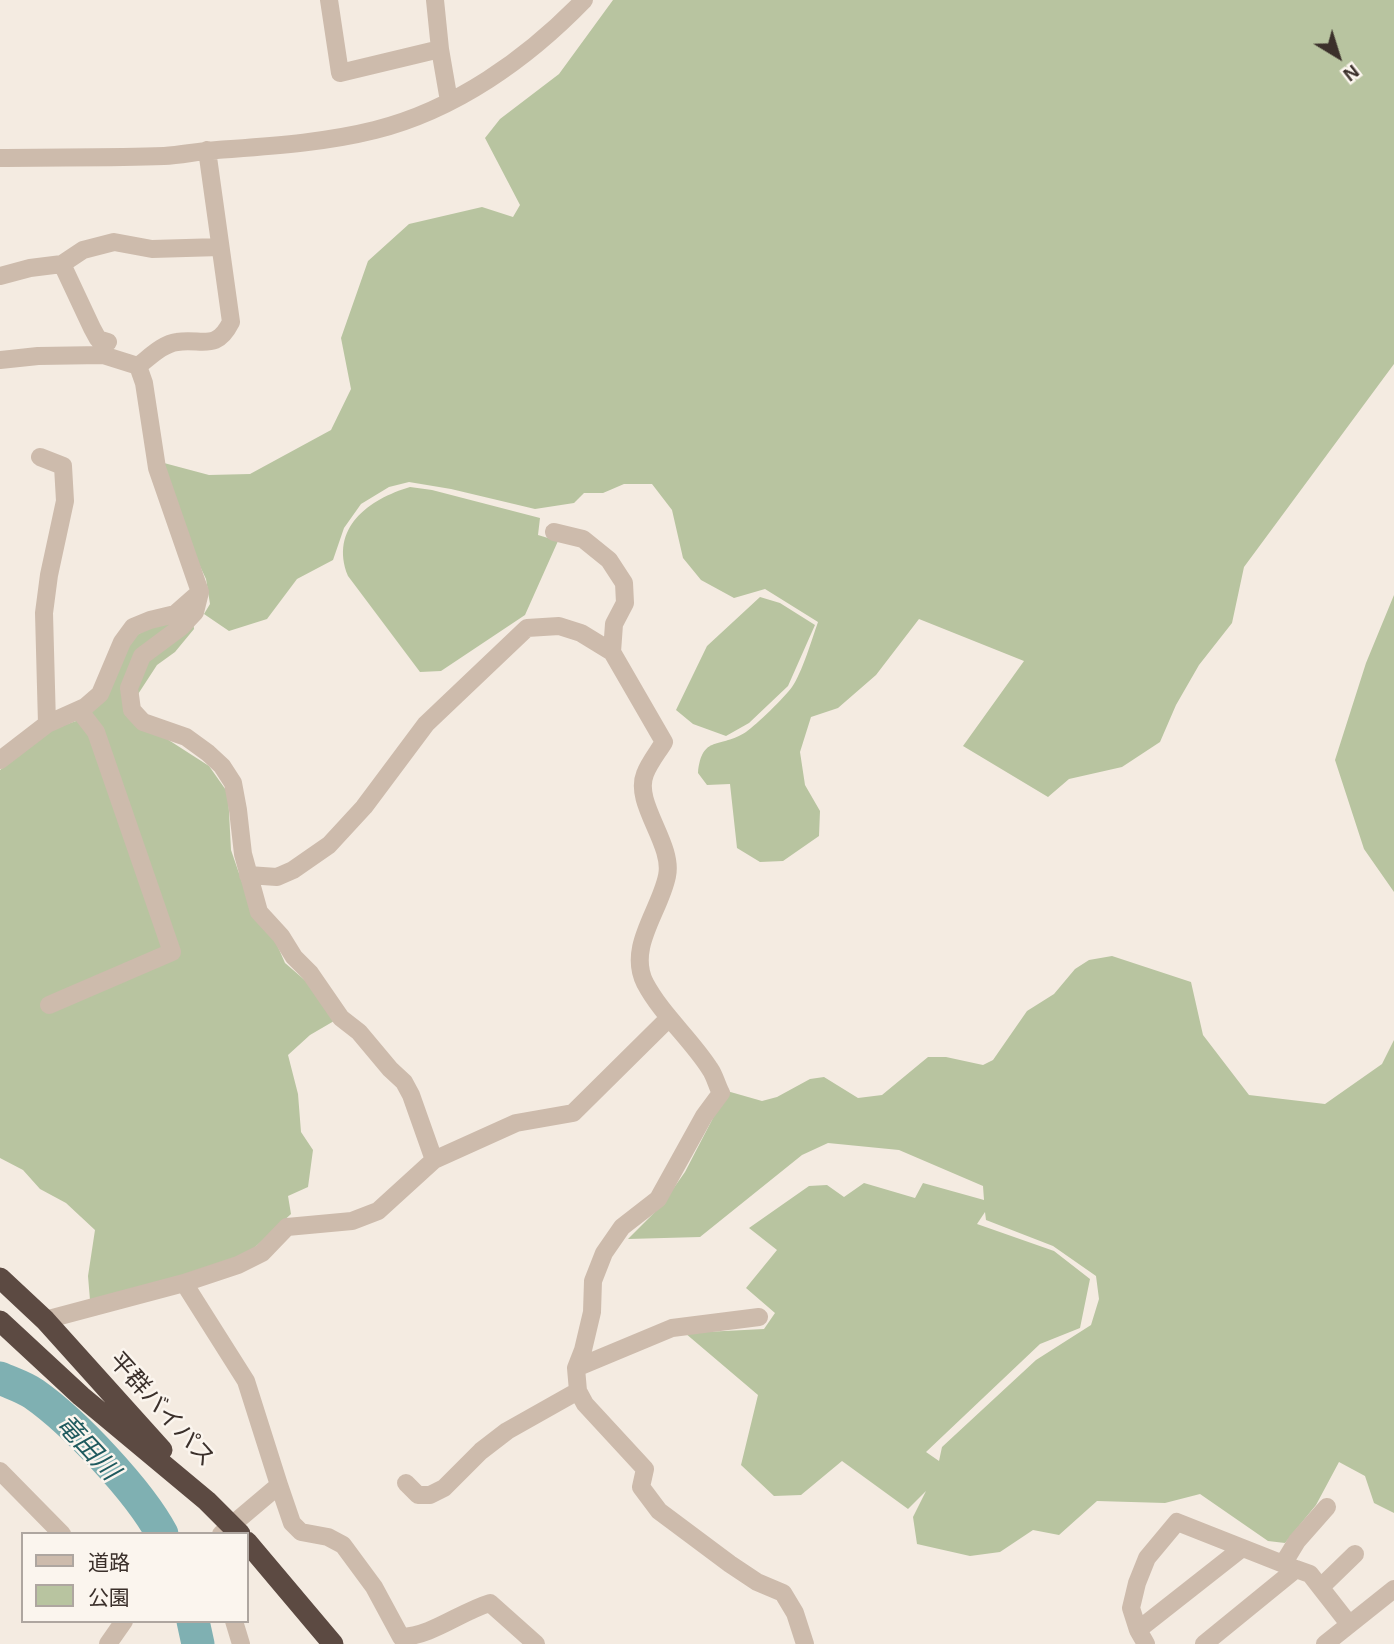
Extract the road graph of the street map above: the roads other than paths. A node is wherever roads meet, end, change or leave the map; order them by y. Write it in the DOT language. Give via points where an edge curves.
graph roads {
  1 [pos="330,0"];
  2 [pos="435,0"];
  3 [pos="584,0"];
  4 [pos="440,49"];
  5 [pos="449,101"];
  6 [pos="207,150"];
  7 [pos="0,158"];
  8 [pos="220,247"];
  9 [pos="62,264"];
  10 [pos="0,276"];
  11 [pos="108,342"];
  12 [pos="0,360"];
  13 [pos="138,366"];
  14 [pos="40,457"];
  15 [pos="554,532"];
  16 [pos="200,592"];
  17 [pos="612,652"];
  18 [pos="79,710"];
  19 [pos="47,724"];
  20 [pos="0,760"];
  21 [pos="248,875"];
  22 [pos="49,1005"];
  23 [pos="669,1018"];
  24 [pos="434,1160"];
  25 [pos="0,1278"];
  26 [pos="184,1283"];
  27 [pos="759,1317"];
  28 [pos="45,1320"];
  29 [pos="0,1321"];
  30 [pos="576,1368"];
  31 [pos="578,1391"];
  32 [pos="0,1471"];
  33 [pos="406,1483"];
  34 [pos="279,1485"];
  35 [pos="207,1501"];
  36 [pos="1327,1507"];
  37 [pos="231,1531"];
  38 [pos="60,1532"];
  39 [pos="248,1543"];
  40 [pos="1241,1549"];
  41 [pos="1355,1554"];
  42 [pos="1289,1567"];
  43 [pos="1321,1587"];
  44 [pos="1394,1589"];
  45 [pos="123,1623"];
  46 [pos="235,1623"];
  47 [pos="1349,1624"];
  48 [pos="1142,1637"];
  49 [pos="112,1642"];
  50 [pos="241,1644"];
  51 [pos="333,1644"];
  52 [pos="536,1644"];
  53 [pos="805,1644"];
  54 [pos="1204,1644"];
  55 [pos="1325,1644"];
  1 -- 4 [label="street" via="341,73"];
  2 -- 4 [label="street"];
  3 -- 5 [label="street" via="519,57"];
  4 -- 5 [label="street"];
  5 -- 6 [label="street" via="375,130 307,143"];
  6 -- 7 [label="street" via="167,156"];
  6 -- 8 [label="street"];
  8 -- 9 [label="street" via="152,249 114,242 83,250"];
  8 -- 13 [label="street" via="231,323 225,334 215,342 177,342 163,347"];
  9 -- 10 [label="street"];
  9 -- 11 [label="street" via="92,328 99,339"];
  12 -- 13 [label="street" via="103,355"];
  13 -- 16 [label="street" via="157,468"];
  14 -- 19 [label="street" via="63,466 65,501 44,613"];
  15 -- 17 [label="street" via="583,539 609,561 624,583 625,603 614,624"];
  16 -- 18 [label="street" via="175,614 133,627 100,694"];
  16 -- 21 [label="street" via="195,612 142,656 129,688 132,710 143,722 186,737 222,766 233,783"];
  17 -- 21 [label="street" via="559,626 527,628 426,724 364,807 329,845 277,877"];
  17 -- 23 [label="street" via="664,741 644,775 644,797 665,849 667,877 641,947 640,966 645,983"];
  18 -- 19 [label="street"];
  18 -- 22 [label="street" via="96,732 172,952"];
  19 -- 20 [label="street"];
  21 -- 24 [label="street" via="259,912 310,972 341,1018 404,1082"];
  23 -- 24 [label="street" via="573,1113 516,1123"];
  23 -- 30 [label="street" via="711,1070 721,1094 658,1199 622,1227 604,1253 593,1281 592,1312"];
  24 -- 26 [label="street" via="378,1211 352,1221 287,1227 262,1253"];
  25 -- 28 [label="highway, 平群バイパス"];
  26 -- 28 [label="street"];
  26 -- 34 [label="street" via="246,1381"];
  27 -- 30 [label="street" via="672,1328"];
  28 -- 35 [label="highway, 平群バイパス"];
  29 -- 35 [label="highway, 平群バイパス" via="80,1396"];
  30 -- 31 [label="street"];
  31 -- 33 [label="street" via="507,1431 430,1496 418,1495"];
  31 -- 53 [label="street" via="645,1469 641,1487 659,1511 730,1564 783,1593"];
  32 -- 38 [label="street"];
  34 -- 37 [label="street"];
  34 -- 52 [label="street" via="292,1523 301,1532 343,1545 374,1587 401,1637 416,1636 491,1603"];
  35 -- 37 [label="highway"];
  36 -- 42 [label="street" via="1297,1541"];
  39 -- 51 [label="highway"];
  40 -- 42 [label="street"];
  40 -- 48 [label="street"];
  40 -- 48 [label="street" via="1177,1522 1147,1558 1128,1609"];
  41 -- 43 [label="street"];
  42 -- 43 [label="street" via="1310,1574"];
  42 -- 54 [label="street"];
  43 -- 47 [label="street"];
  44 -- 47 [label="street"];
  45 -- 49 [label="street"];
  46 -- 50 [label="street"];
  47 -- 55 [label="street"];
}
